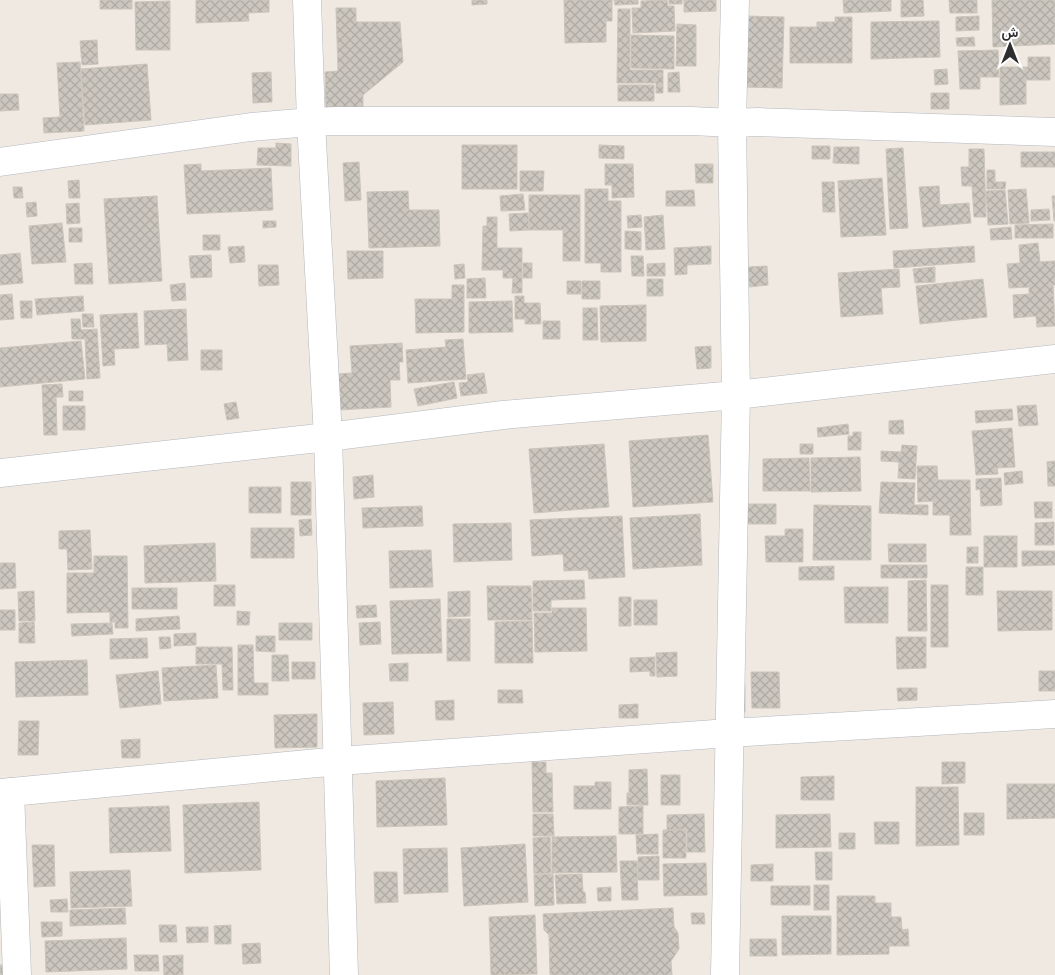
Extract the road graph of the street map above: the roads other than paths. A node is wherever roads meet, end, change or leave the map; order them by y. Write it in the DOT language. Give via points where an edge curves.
graph roads {
  1 [pos="307,0"];
  2 [pos="734,0"];
  3 [pos="312,122"];
  4 [pos="732,123"];
  5 [pos="1055,132"];
  6 [pos="0,162"];
  7 [pos="1055,358"];
  8 [pos="736,394"];
  9 [pos="328,436"];
  10 [pos="0,473"];
  11 [pos="1055,714"];
  12 [pos="729,733"];
  13 [pos="339,761"];
  14 [pos="5,792"];
  15 [pos="17,975"];
  16 [pos="344,975"];
  17 [pos="725,975"];
  1 -- 3 [label="street"];
  2 -- 4 [label="street"];
  3 -- 4 [label="street"];
  3 -- 6 [label="street" via="251,127"];
  3 -- 9 [label="street"];
  4 -- 5 [label="street"];
  4 -- 8 [label="street"];
  7 -- 8 [label="street"];
  8 -- 9 [label="street" via="502,414"];
  8 -- 12 [label="street"];
  9 -- 10 [label="street"];
  9 -- 13 [label="street"];
  11 -- 12 [label="street"];
  12 -- 13 [label="street"];
  12 -- 17 [label="street"];
  13 -- 14 [label="street"];
  13 -- 16 [label="street"];
  14 -- 15 [label="street"];
}
